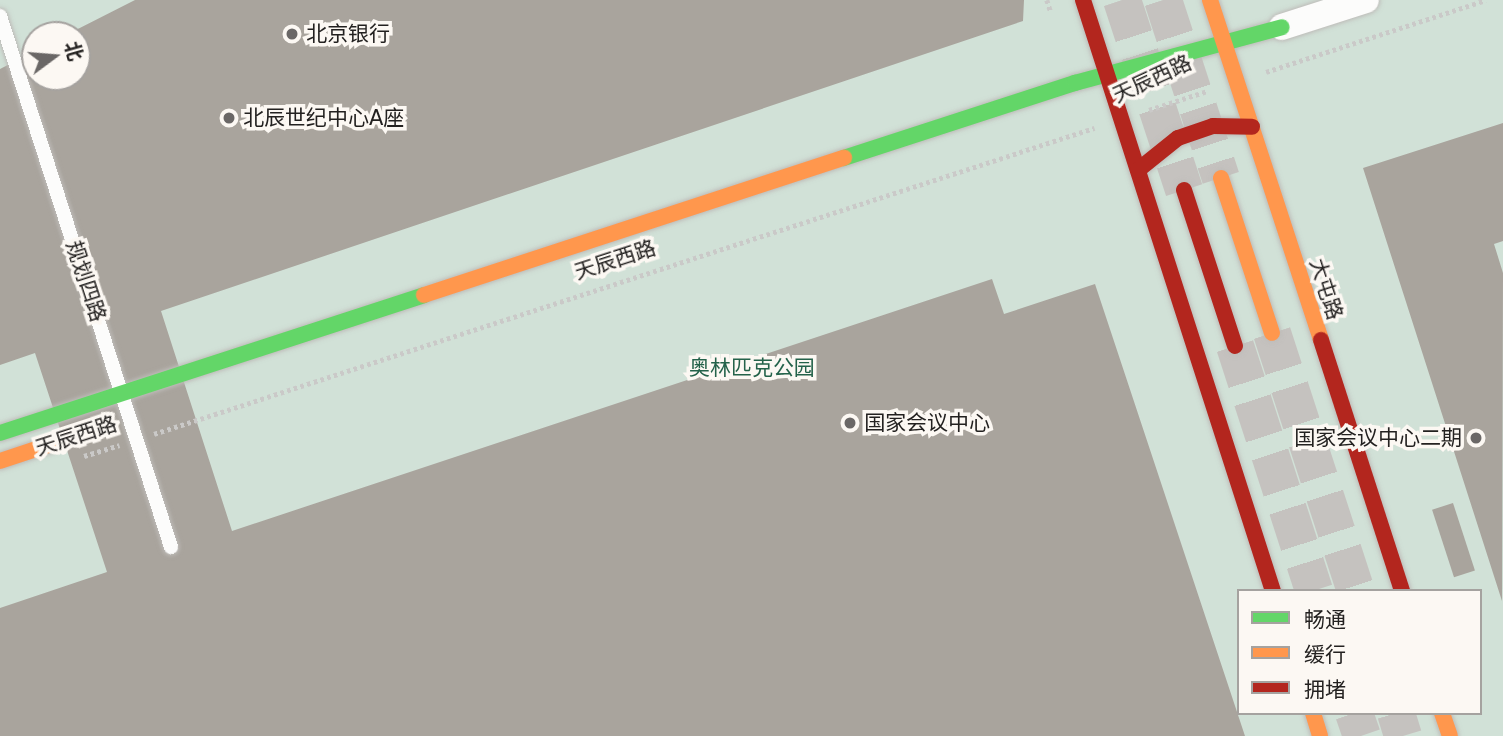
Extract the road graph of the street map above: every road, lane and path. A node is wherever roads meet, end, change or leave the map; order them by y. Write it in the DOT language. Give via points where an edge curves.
graph roads {
  1 [pos="1083,0"];
  2 [pos="1210,0"];
  3 [pos="1366,0"];
  4 [pos="1486,0"];
  5 [pos="0,16"];
  6 [pos="1282,27"];
  7 [pos="1225,45"];
  8 [pos="1106,73"];
  9 [pos="1237,81"];
  10 [pos="1127,92"];
  11 [pos="1093,104"];
  12 [pos="1121,119"];
  13 [pos="1252,127"];
  14 [pos="1138,170"];
  15 [pos="1221,178"];
  16 [pos="1184,190"];
  17 [pos="1272,332"];
  18 [pos="1235,346"];
  19 [pos="0,433"];
  20 [pos="78,436"];
  21 [pos="137,439"];
  22 [pos="75,460"];
  23 [pos="0,461"];
  24 [pos="171,547"];
  25 [pos="1272,589"];
  26 [pos="1401,589"];
  27 [pos="1314,715"];
  28 [pos="1443,715"];
  29 [pos="1320,736"];
  30 [pos="1450,736"];
  1 -- 8 [label="street"];
  2 -- 7 [label="street, 大屯路"];
  3 -- 6 [label="street, 天辰西路"];
  4 -- 9 [label="path"];
  5 -- 21 [label="lane, 规划四路"];
  6 -- 7 [label="street, 天辰西路"];
  7 -- 8 [label="street, 天辰西路"];
  7 -- 9 [label="street, 大屯路"];
  7 -- 10 [label="street, 天辰西路"];
  8 -- 10 [label="street"];
  8 -- 19 [label="street, 天辰西路"];
  9 -- 12 [label="path"];
  9 -- 13 [label="street, 大屯路"];
  10 -- 11 [label="street, 天辰西路"];
  10 -- 12 [label="street"];
  12 -- 14 [label="street"];
  12 -- 21 [label="path"];
  13 -- 14 [label="street" via="1213,126 1178,138"];
  13 -- 26 [label="street, 大屯路"];
  14 -- 25 [label="street"];
  15 -- 17 [label="street"];
  16 -- 18 [label="street"];
  20 -- 23 [label="street, 天辰西路"];
  21 -- 22 [label="path"];
  21 -- 24 [label="lane, 规划四路"];
  27 -- 29 [label="street"];
  28 -- 30 [label="street"];
}
